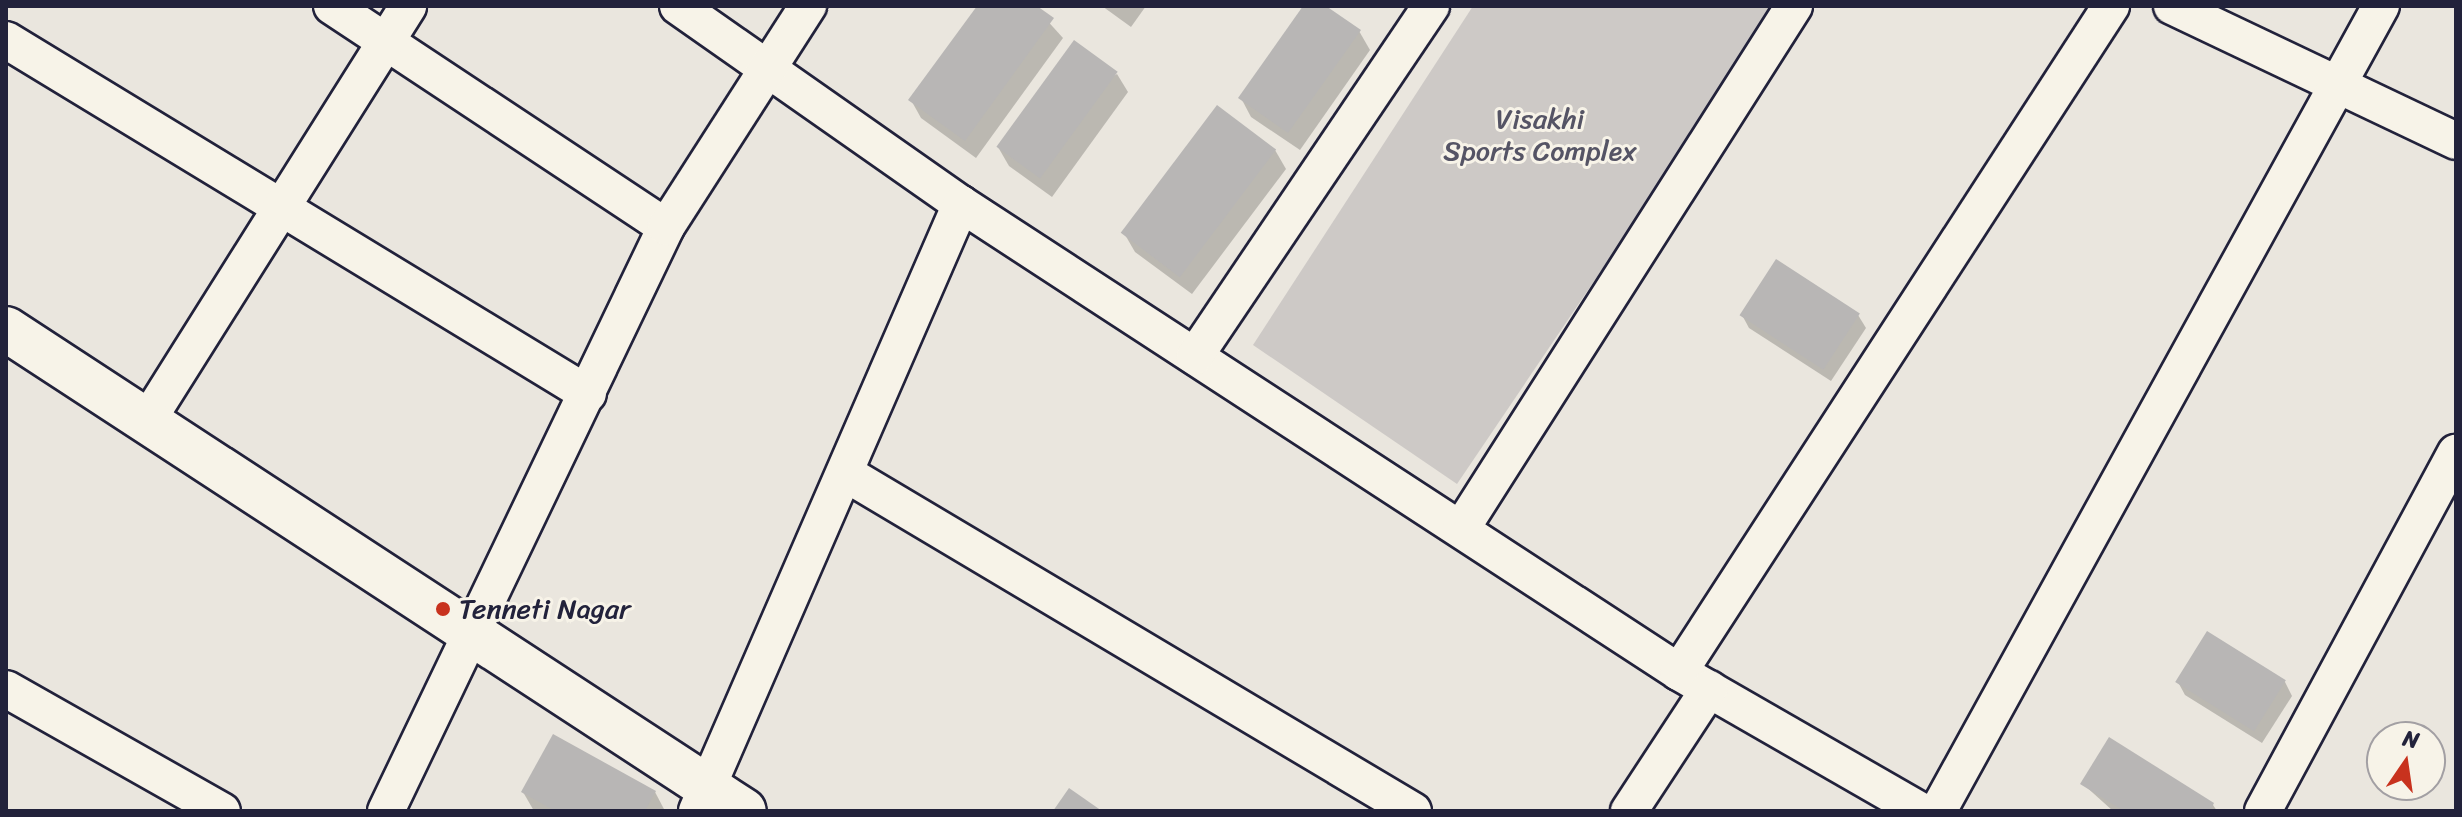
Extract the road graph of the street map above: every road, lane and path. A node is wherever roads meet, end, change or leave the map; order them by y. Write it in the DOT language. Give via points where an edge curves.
graph roads {
  1 [pos="332,6"];
  2 [pos="408,6"];
  3 [pos="678,6"];
  4 [pos="808,6"];
  5 [pos="1794,6"];
  6 [pos="2111,6"];
  7 [pos="2172,6"];
  8 [pos="2381,6"];
  9 [pos="1424,9"];
  10 [pos="6,40"];
  11 [pos="385,42"];
  12 [pos="767,70"];
  13 [pos="2341,88"];
  14 [pos="2456,141"];
  15 [pos="961,204"];
  16 [pos="279,211"];
  17 [pos="666,227"];
  18 [pos="6,329"];
  19 [pos="1195,356"];
  20 [pos="588,394"];
  21 [pos="147,421"];
  22 [pos="2456,453"];
  23 [pos="845,473"];
  24 [pos="1461,529"];
  25 [pos="470,632"];
  26 [pos="1694,680"];
  27 [pos="6,689"];
  28 [pos="702,799"];
  29 [pos="222,811"];
  30 [pos="386,811"];
  31 [pos="744,811"];
  32 [pos="1413,811"];
  33 [pos="1629,811"];
  34 [pos="1921,811"];
  35 [pos="1938,811"];
  36 [pos="2263,811"];
  1 -- 11 [label="street"];
  2 -- 11 [label="street"];
  3 -- 12 [label="street"];
  4 -- 12 [label="street"];
  5 -- 24 [label="street"];
  6 -- 26 [label="street"];
  7 -- 13 [label="street"];
  8 -- 13 [label="street"];
  9 -- 19 [label="street"];
  10 -- 16 [label="street"];
  11 -- 16 [label="street"];
  11 -- 17 [label="street"];
  12 -- 15 [label="street"];
  12 -- 17 [label="street"];
  13 -- 14 [label="street"];
  13 -- 35 [label="street"];
  15 -- 19 [label="street"];
  15 -- 23 [label="street"];
  16 -- 20 [label="street"];
  16 -- 21 [label="street"];
  17 -- 20 [label="street"];
  18 -- 21 [label="main road"];
  19 -- 24 [label="street"];
  20 -- 25 [label="street"];
  21 -- 25 [label="main road"];
  22 -- 36 [label="street"];
  23 -- 28 [label="street"];
  23 -- 32 [label="street"];
  24 -- 26 [label="street"];
  25 -- 28 [label="main road"];
  25 -- 30 [label="street"];
  26 -- 33 [label="street"];
  26 -- 34 [label="street"];
  27 -- 29 [label="street"];
  28 -- 31 [label="main road"];
}
